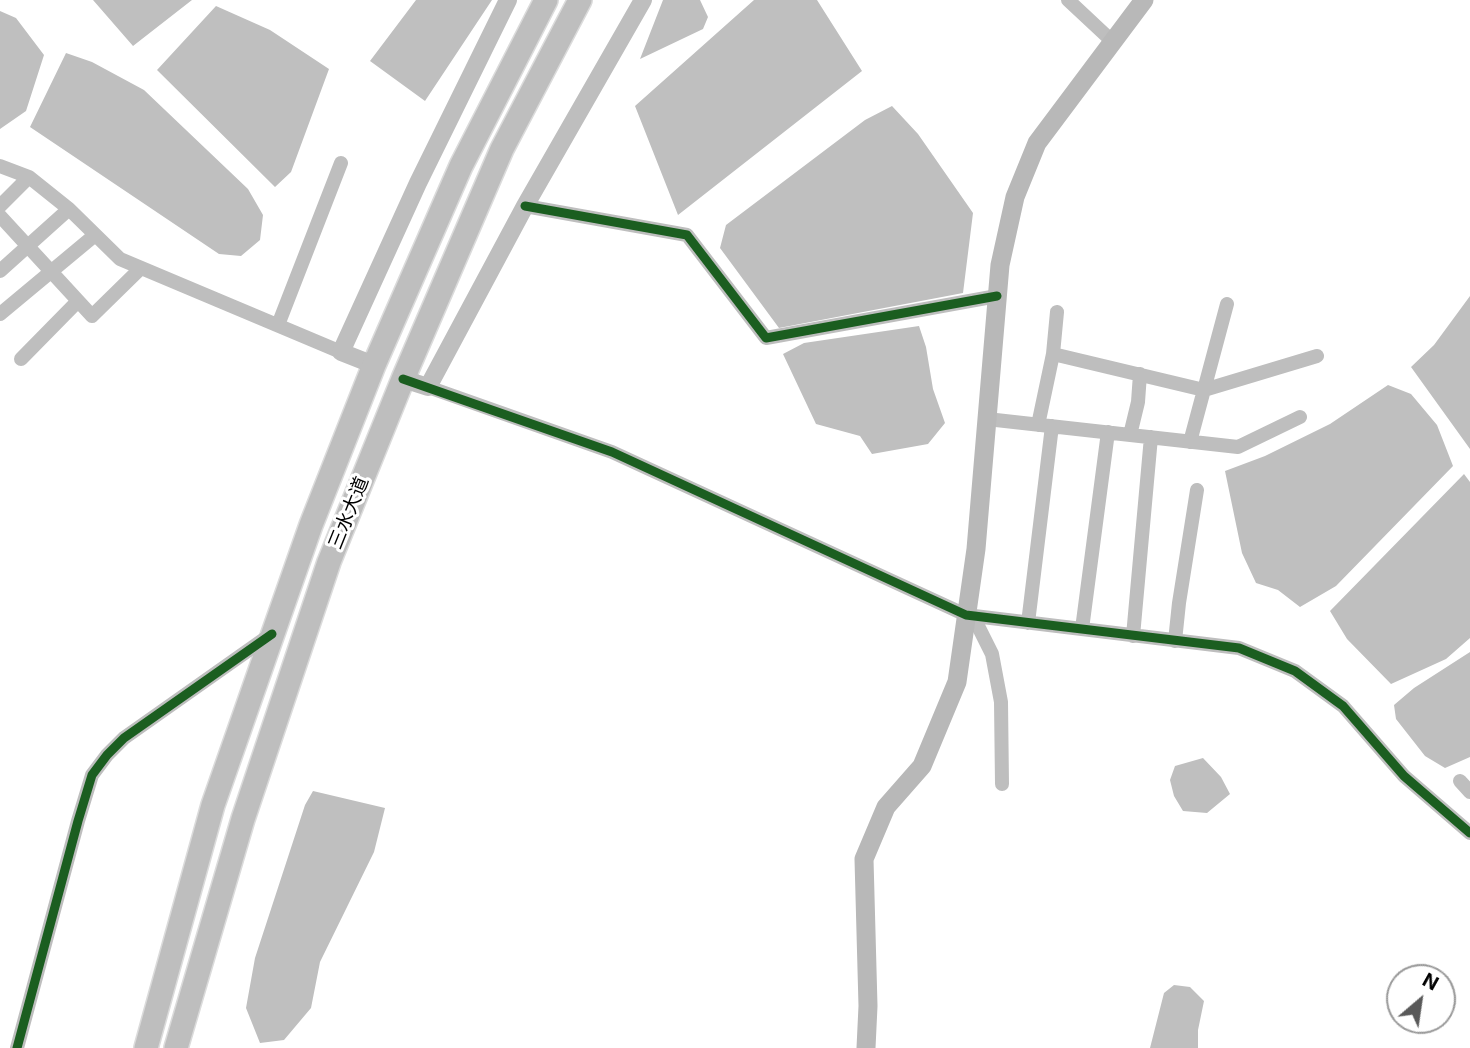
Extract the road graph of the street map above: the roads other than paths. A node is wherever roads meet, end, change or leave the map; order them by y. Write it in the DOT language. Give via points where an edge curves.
graph roads {
  1 [pos="508,0"];
  2 [pos="546,0"];
  3 [pos="580,0"];
  4 [pos="643,0"];
  5 [pos="1068,0"];
  6 [pos="1144,0"];
  7 [pos="1113,42"];
  8 [pos="341,163"];
  9 [pos="0,166"];
  10 [pos="29,177"];
  11 [pos="0,206"];
  12 [pos="525,206"];
  13 [pos="69,209"];
  14 [pos="0,216"];
  15 [pos="95,235"];
  16 [pos="28,246"];
  17 [pos="141,268"];
  18 [pos="0,271"];
  19 [pos="52,273"];
  20 [pos="997,296"];
  21 [pos="78,301"];
  22 [pos="1227,304"];
  23 [pos="1057,312"];
  24 [pos="0,314"];
  25 [pos="278,325"];
  26 [pos="341,352"];
  27 [pos="1053,354"];
  28 [pos="1317,356"];
  29 [pos="22,359"];
  30 [pos="374,365"];
  31 [pos="1140,374"];
  32 [pos="403,379"];
  33 [pos="428,387"];
  34 [pos="1204,390"];
  35 [pos="1300,417"];
  36 [pos="987,419"];
  37 [pos="1045,425"];
  38 [pos="1108,432"];
  39 [pos="1130,435"];
  40 [pos="1151,438"];
  41 [pos="1190,442"];
  42 [pos="1197,490"];
  43 [pos="970,616"];
  44 [pos="1028,623"];
  45 [pos="1082,629"];
  46 [pos="272,634"];
  47 [pos="1133,636"];
  48 [pos="1175,641"];
  49 [pos="1002,784"];
  50 [pos="1470,833"];
  51 [pos="17,1048"];
  52 [pos="146,1048"];
  53 [pos="176,1048"];
  54 [pos="866,1048"];
  1 -- 26 [label="street"];
  2 -- 30 [label="highway, 三水大道" via="461,166"];
  3 -- 32 [label="highway, 三水大道" via="502,149"];
  4 -- 12 [label="street"];
  5 -- 7 [label="street"];
  6 -- 7 [label="main road"];
  7 -- 20 [label="main road" via="1037,143 1015,197"];
  8 -- 25 [label="street"];
  9 -- 10 [label="street"];
  10 -- 11 [label="street"];
  10 -- 13 [label="street"];
  12 -- 20 [label="street" via="688,235 766,338"];
  12 -- 33 [label="street"];
  13 -- 15 [label="street"];
  13 -- 16 [label="street"];
  14 -- 16 [label="street"];
  15 -- 17 [label="street" via="120,259"];
  15 -- 19 [label="street"];
  16 -- 18 [label="street"];
  16 -- 19 [label="street"];
  17 -- 21 [label="street" via="92,316"];
  17 -- 25 [label="street"];
  19 -- 21 [label="street"];
  19 -- 24 [label="street"];
  20 -- 36 [label="main road"];
  21 -- 29 [label="street"];
  22 -- 34 [label="street"];
  23 -- 27 [label="street"];
  25 -- 26 [label="street"];
  26 -- 30 [label="street"];
  27 -- 31 [label="street"];
  27 -- 37 [label="street"];
  28 -- 34 [label="street"];
  30 -- 46 [label="highway, 三水大道"];
  31 -- 34 [label="street"];
  31 -- 39 [label="street"];
  32 -- 33 [label="street"];
  32 -- 53 [label="highway, 三水大道" via="313,611 243,818"];
  33 -- 43 [label="street" via="612,452"];
  34 -- 41 [label="street"];
  35 -- 41 [label="street" via="1238,447"];
  36 -- 37 [label="street"];
  36 -- 43 [label="main road"];
  37 -- 38 [label="street"];
  37 -- 44 [label="street"];
  38 -- 39 [label="street"];
  38 -- 45 [label="street"];
  39 -- 40 [label="street"];
  40 -- 41 [label="street"];
  40 -- 47 [label="street"];
  42 -- 48 [label="street"];
  43 -- 44 [label="street"];
  43 -- 49 [label="street" via="992,654 1001,702"];
  43 -- 54 [label="main road" via="957,682 922,766 886,807 864,859"];
  44 -- 45 [label="street"];
  45 -- 47 [label="street"];
  46 -- 51 [label="street" via="124,738 92,775"];
  46 -- 52 [label="highway, 三水大道" via="213,805"];
  47 -- 48 [label="street"];
  48 -- 50 [label="street" via="1239,648 1295,671 1343,706 1404,776"];
}
